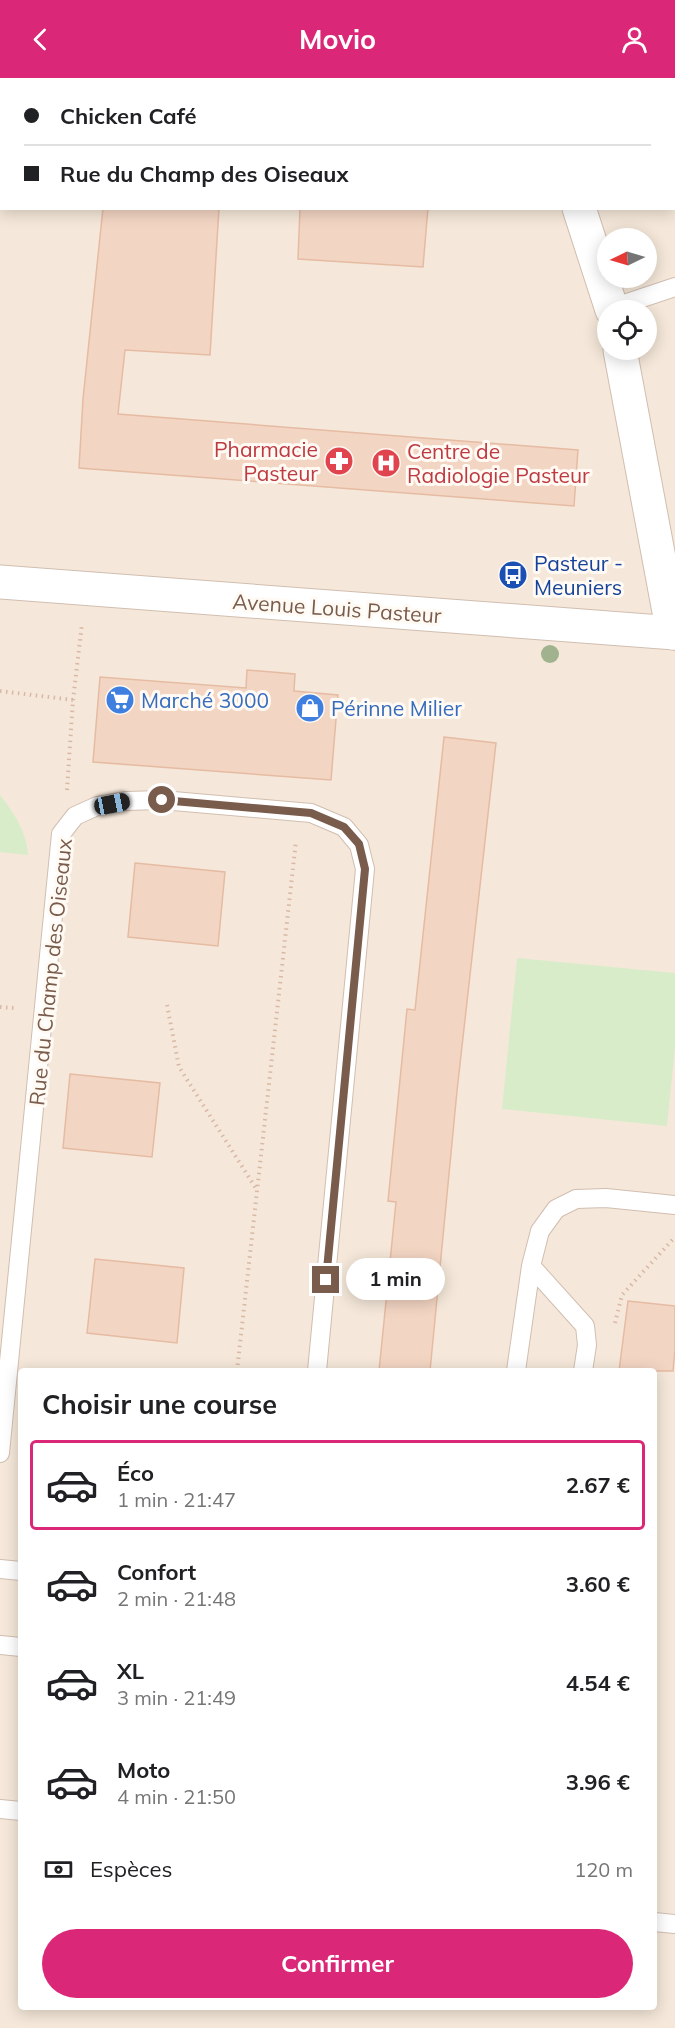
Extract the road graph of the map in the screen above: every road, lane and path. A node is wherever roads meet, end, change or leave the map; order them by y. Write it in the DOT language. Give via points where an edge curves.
graph roads {
  1 [pos="580,210"];
  2 [pos="675,287"];
  3 [pos="609,300"];
  4 [pos="638,300"];
  5 [pos="622,360"];
  6 [pos="0,582"];
  7 [pos="86,588"];
  8 [pos="674,636"];
  9 [pos="0,691"];
  10 [pos="73,700"];
  11 [pos="300,812"];
  12 [pos="75,816"];
  13 [pos="167,1005"];
  14 [pos="257,1191"];
  15 [pos="675,1205"];
  16 [pos="675,1237"];
  17 [pos="531,1266"];
  18 [pos="586,1351"];
  19 [pos="237,1368"];
  20 [pos="317,1368"];
  21 [pos="516,1368"];
  22 [pos="584,1368"];
  23 [pos="0,1453"];
  24 [pos="0,1569"];
  25 [pos="18,1571"];
  26 [pos="0,1645"];
  27 [pos="18,1647"];
  28 [pos="0,1809"];
  29 [pos="18,1811"];
  30 [pos="657,1922"];
  31 [pos="675,1924"];
  1 -- 3 [label="street"];
  2 -- 4 [label="lane"];
  5 -- 8 [label="street"];
  6 -- 7 [label="street, Avenue Louis Pasteur"];
  7 -- 8 [label="street, Avenue Louis Pasteur"];
  7 -- 10 [label="path"];
  9 -- 10 [label="path"];
  10 -- 12 [label="path" via="67,790"];
  11 -- 12 [label="lane, Rue du Champ des Oiseaux" via="162,800 97,806"];
  11 -- 14 [label="path"];
  11 -- 20 [label="lane, Rue du Champ des Oiseaux" via="344,827 359,844 365,869"];
  12 -- 23 [label="lane, Rue du Champ des Oiseaux" via="62,834"];
  13 -- 14 [label="path" via="179,1067"];
  14 -- 19 [label="path"];
  15 -- 17 [label="lane" via="576,1199 556,1209 540,1231"];
  16 -- 18 [label="path" via="622,1295 616,1322 599,1350"];
  17 -- 18 [label="lane" via="585,1326"];
  17 -- 21 [label="lane"];
  18 -- 22 [label="lane"];
  24 -- 25 [label="lane"];
  26 -- 27 [label="lane"];
  28 -- 29 [label="lane"];
  30 -- 31 [label="lane"];
}
